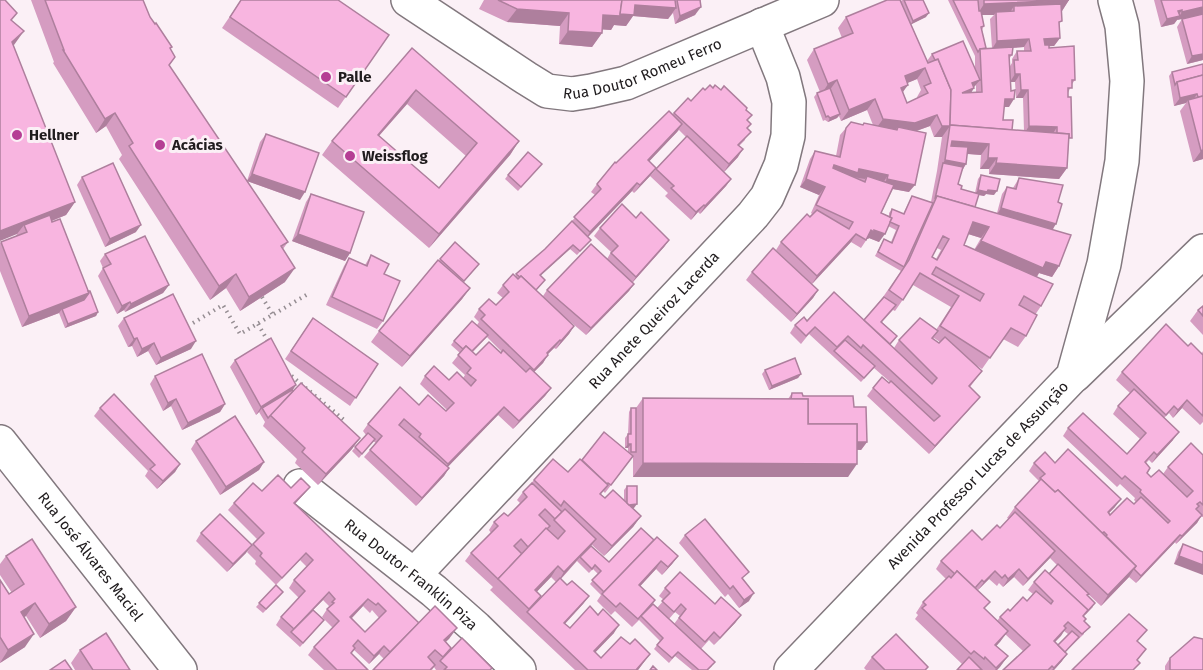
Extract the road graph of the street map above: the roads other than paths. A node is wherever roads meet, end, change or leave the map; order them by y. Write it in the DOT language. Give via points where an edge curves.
graph roads {
  1 [pos="408,0"];
  2 [pos="822,0"];
  3 [pos="1115,0"];
  4 [pos="762,25"];
  5 [pos="1203,250"];
  6 [pos="1073,376"];
  7 [pos="0,442"];
  8 [pos="300,486"];
  9 [pos="414,575"];
  10 [pos="180,670"];
  11 [pos="519,670"];
  12 [pos="791,670"];
  1 -- 4 [label="street, Rua Doutor Romeu Ferro" via="547,91 572,94 626,83"];
  2 -- 4 [label="street, Rua Doutor Romeu Ferro"];
  3 -- 6 [label="street, Avenida Professor Lucas de Assunção" via="1122,26 1127,81 1122,160 1104,264"];
  4 -- 9 [label="street, Rua Anete Queiroz Lacerda" via="789,102 788,136 781,165 766,197"];
  5 -- 6 [label="street"];
  6 -- 12 [label="street, Avenida Professor Lucas de Assunção"];
  7 -- 10 [label="street, Rua José Álvares Maciel"];
  8 -- 9 [label="street, Rua Doutor Franklin Piza"];
  9 -- 11 [label="street, Rua Doutor Franklin Piza"];
}
